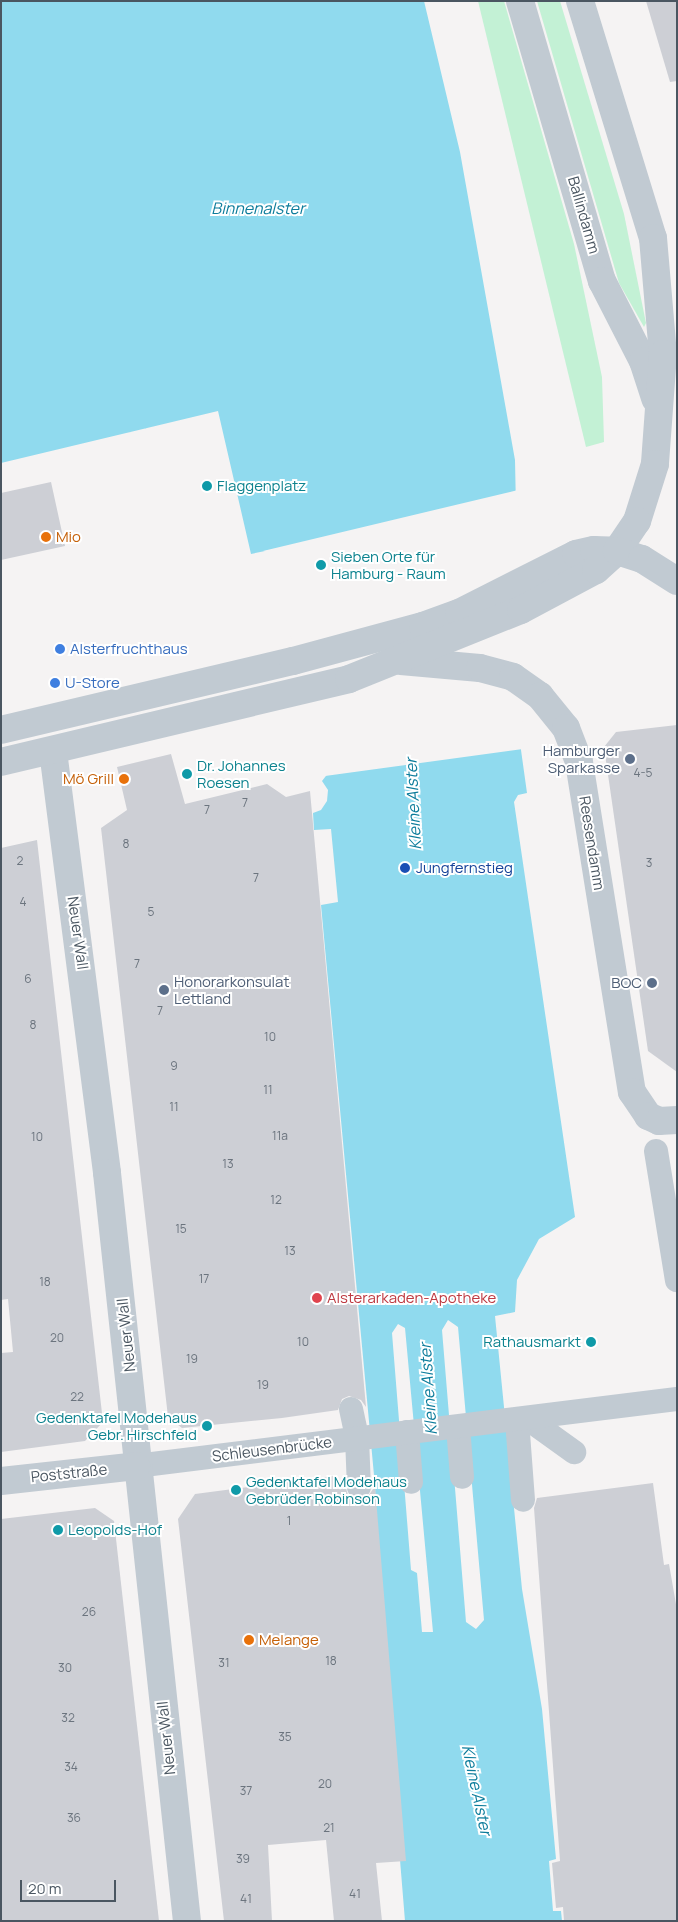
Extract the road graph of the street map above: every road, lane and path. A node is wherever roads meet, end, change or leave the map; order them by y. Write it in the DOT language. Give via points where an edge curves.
graph roads {
  1 [pos="520,1"];
  2 [pos="580,1"];
  3 [pos="660,423"];
  4 [pos="629,555"];
  5 [pos="677,581"];
  6 [pos="396,661"];
  7 [pos="1,730"];
  8 [pos="53,751"];
  9 [pos="1,762"];
  10 [pos="677,1120"];
  11 [pos="656,1151"];
  12 [pos="674,1249"];
  13 [pos="677,1280"];
  14 [pos="677,1399"];
  15 [pos="351,1409"];
  16 [pos="519,1420"];
  17 [pos="458,1427"];
  18 [pos="407,1432"];
  19 [pos="364,1437"];
  20 [pos="574,1452"];
  21 [pos="136,1466"];
  22 [pos="462,1477"];
  23 [pos="1,1481"];
  24 [pos="411,1482"];
  25 [pos="360,1488"];
  26 [pos="524,1500"];
  27 [pos="186,1921"];
  1 -- 3 [label="street, Ballindamm" via="602,281 643,361"];
  2 -- 3 [label="street, Ballindamm" via="653,238 663,354"];
  3 -- 4 [label="street, Ballindamm" via="655,464"];
  4 -- 5 [label="street"];
  4 -- 6 [label="street" via="521,610"];
  4 -- 7 [label="street" via="594,550 576,554 520,584 424,626 293,661"];
  6 -- 8 [label="street" via="349,679"];
  6 -- 10 [label="street, Reesendamm" via="480,668 523,683 557,714 579,762 632,1092 648,1116 659,1121"];
  8 -- 9 [label="street"];
  8 -- 21 [label="street, Neuer Wall" via="136,1422"];
  11 -- 12 [label="street"];
  12 -- 13 [label="street"];
  14 -- 16 [label="street, Schleusenbrücke"];
  15 -- 19 [label="street"];
  16 -- 17 [label="street, Schleusenbrücke"];
  16 -- 20 [label="street"];
  16 -- 26 [label="street"];
  17 -- 18 [label="street, Schleusenbrücke"];
  17 -- 22 [label="street"];
  18 -- 19 [label="street, Schleusenbrücke"];
  18 -- 24 [label="street"];
  19 -- 21 [label="street, Schleusenbrücke"];
  19 -- 25 [label="street"];
  21 -- 23 [label="street, Poststraße"];
  21 -- 27 [label="street, Neuer Wall"];
}
